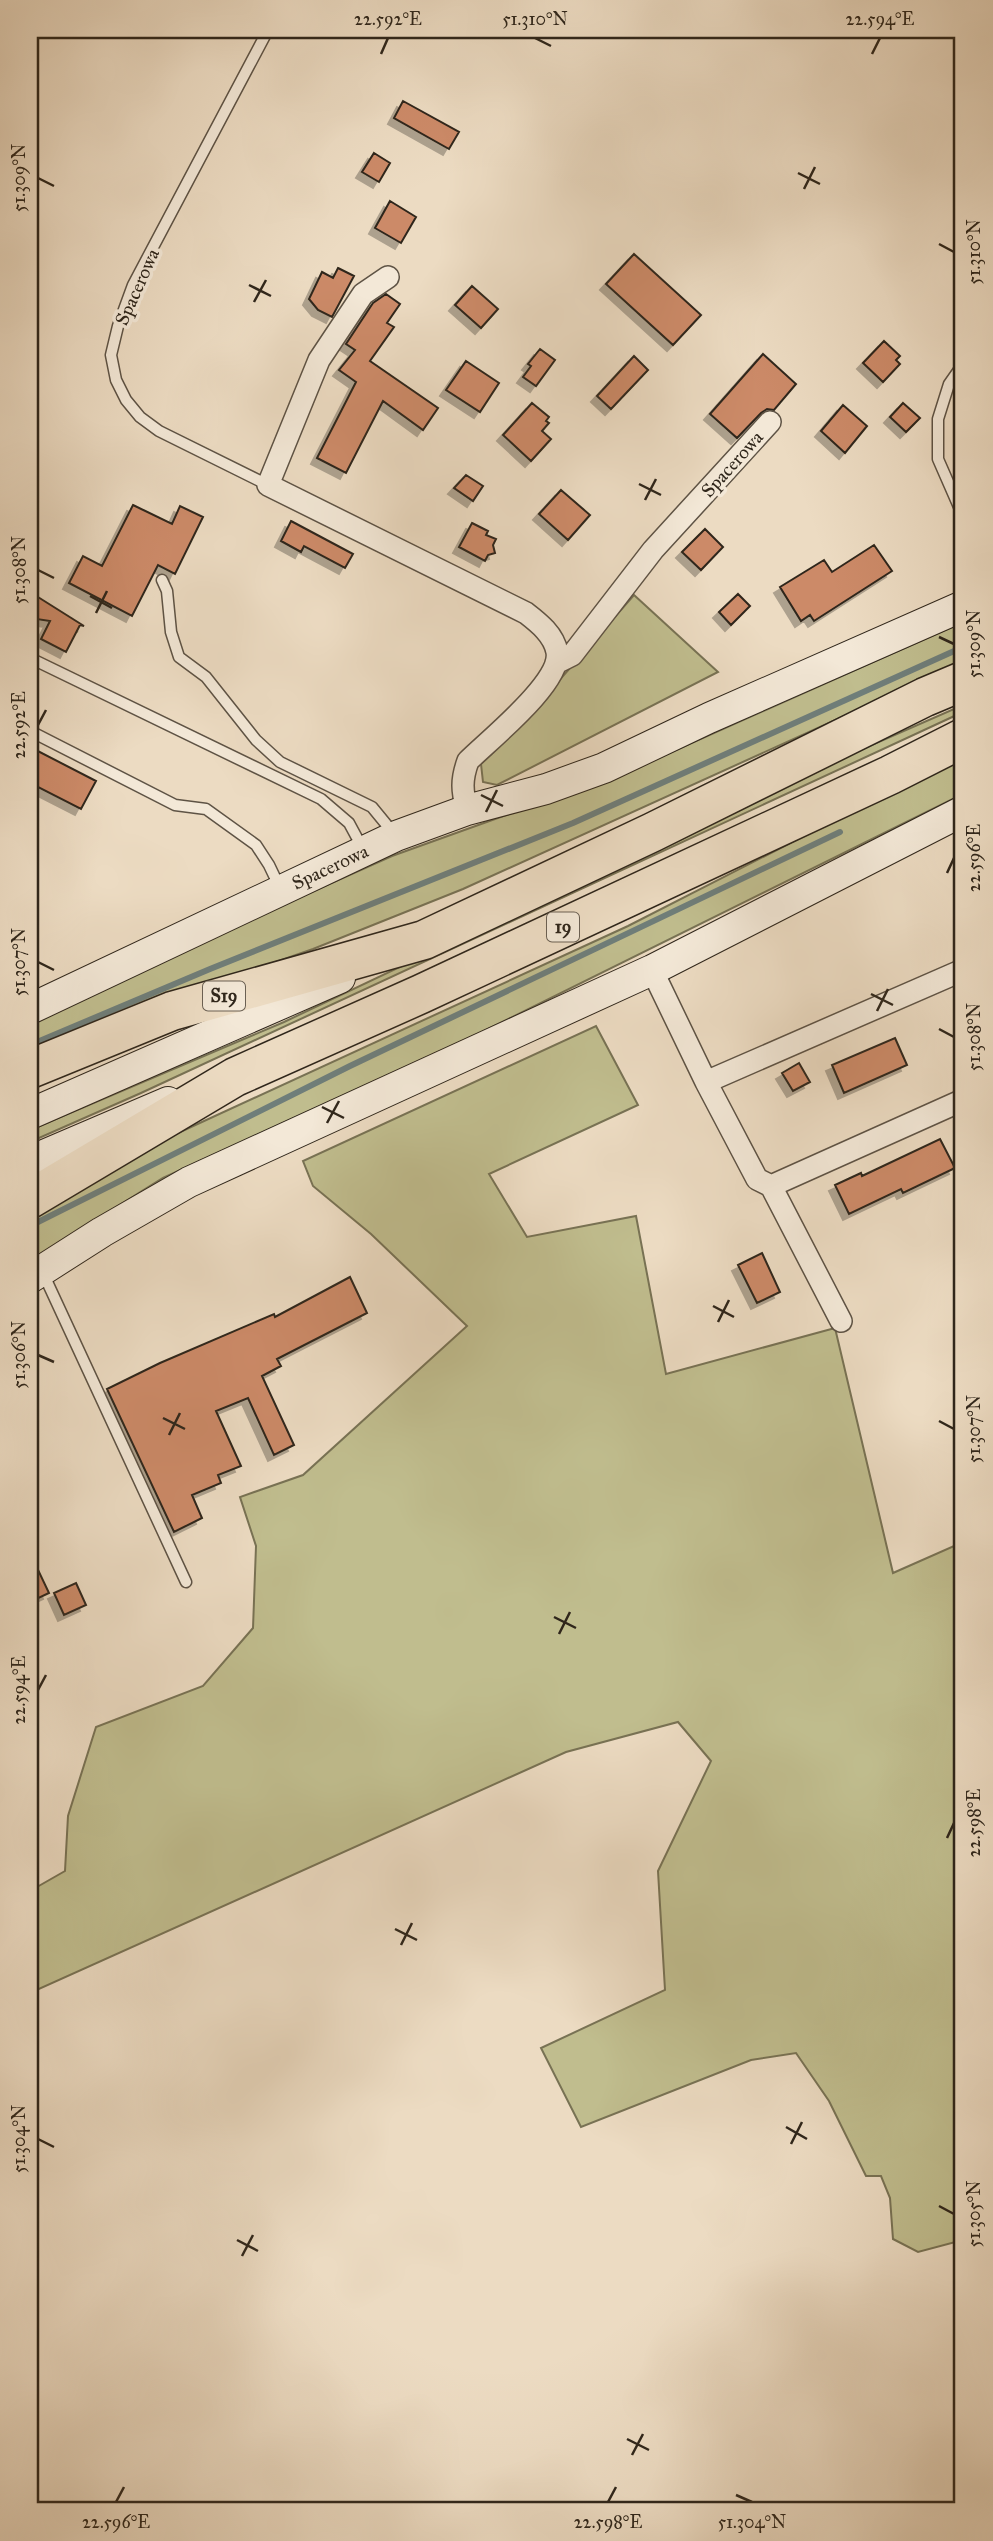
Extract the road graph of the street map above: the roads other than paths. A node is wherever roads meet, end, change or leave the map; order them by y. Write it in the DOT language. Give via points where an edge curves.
graph roads {
  1 [pos="268,30"];
  2 [pos="388,277"];
  3 [pos="963,363"];
  4 [pos="770,422"];
  5 [pos="268,485"];
  6 [pos="963,516"];
  7 [pos="162,580"];
  8 [pos="963,606"];
  9 [pos="30,658"];
  10 [pos="556,663"];
  11 [pos="963,681"];
  12 [pos="30,731"];
  13 [pos="963,738"];
  14 [pos="467,810"];
  15 [pos="963,811"];
  16 [pos="396,836"];
  17 [pos="364,851"];
  18 [pos="281,891"];
  19 [pos="424,940"];
  20 [pos="652,970"];
  21 [pos="963,970"];
  22 [pos="30,1009"];
  23 [pos="30,1069"];
  24 [pos="234,1077"];
  25 [pos="706,1083"];
  26 [pos="963,1100"];
  27 [pos="30,1114"];
  28 [pos="30,1161"];
  29 [pos="771,1186"];
  30 [pos="30,1199"];
  31 [pos="36,1274"];
  32 [pos="841,1321"];
  33 [pos="186,1582"];
  1 -- 5 [label="lane, Spacerowa" via="133,285 111,355 126,400 140,417"];
  2 -- 5 [label="street" via="363,294 320,360"];
  3 -- 6 [label="lane" via="949,384 938,419 938,459"];
  4 -- 10 [label="street, Spacerowa" via="653,550 572,655"];
  5 -- 10 [label="street, Spacerowa" via="527,614 554,644"];
  7 -- 16 [label="lane" via="179,657 206,677 256,740 280,762 372,807"];
  8 -- 14 [label="street" via="604,768"];
  9 -- 17 [label="lane" via="321,799 349,823"];
  10 -- 14 [label="street, Spacerowa" via="537,694 468,761 461,787"];
  11 -- 19 [label="highway, 19"];
  12 -- 18 [label="lane" via="175,804 206,809 256,845"];
  13 -- 24 [label="highway, 19" via="421,994"];
  14 -- 16 [label="street, Spacerowa"];
  15 -- 20 [label="street"];
  16 -- 17 [label="street, Spacerowa"];
  17 -- 18 [label="street, Spacerowa"];
  18 -- 22 [label="street, Spacerowa"];
  19 -- 23 [label="highway, S19" via="172,1011"];
  19 -- 27 [label="street"];
  20 -- 25 [label="street"];
  20 -- 31 [label="street" via="189,1182"];
  21 -- 25 [label="street"];
  24 -- 28 [label="street" via="149,1108"];
  24 -- 30 [label="highway"];
  25 -- 29 [label="street" via="757,1179"];
  26 -- 29 [label="street"];
  29 -- 32 [label="street"];
  31 -- 33 [label="lane"];
}
